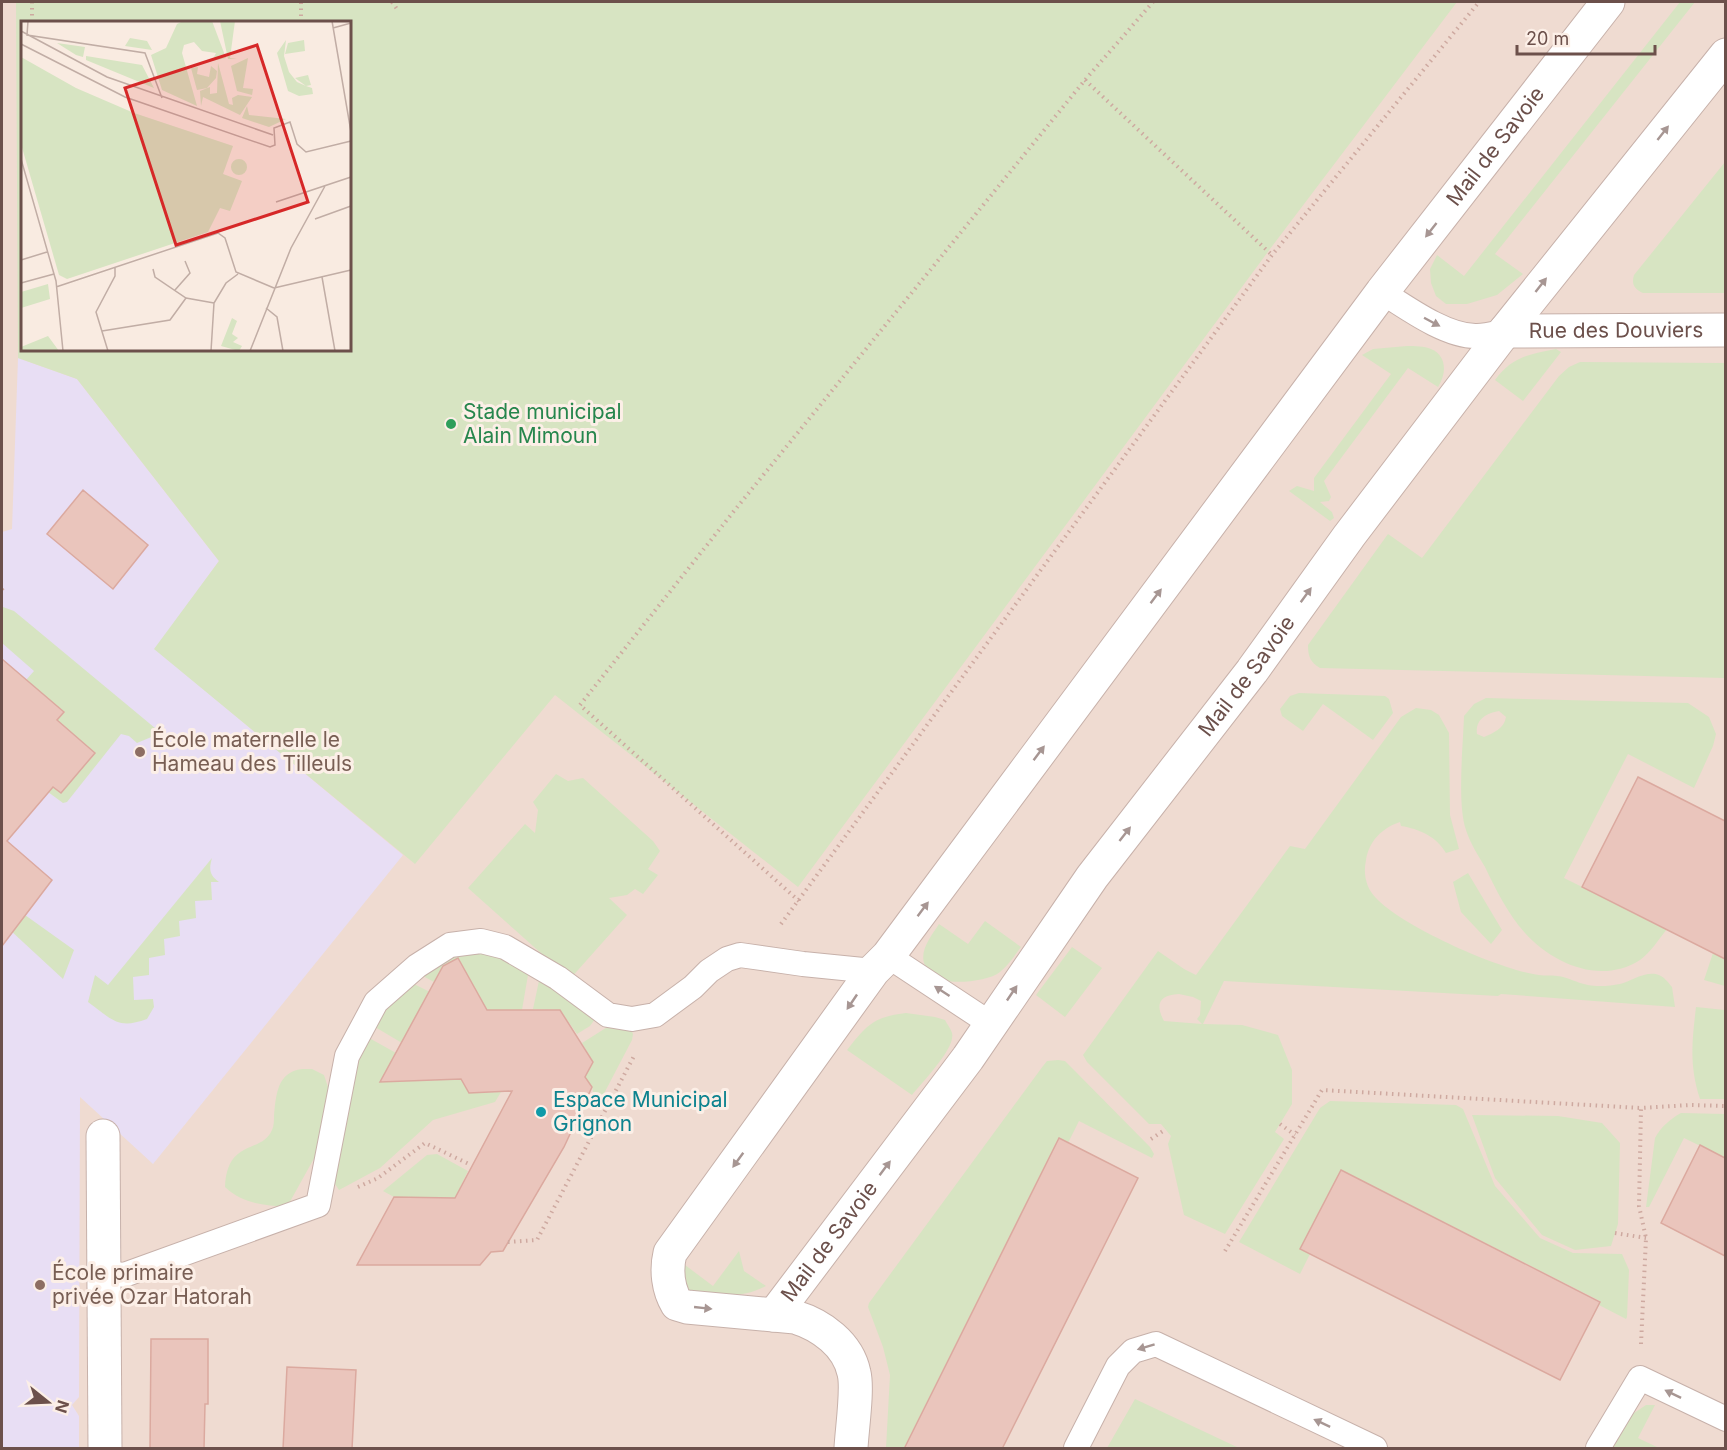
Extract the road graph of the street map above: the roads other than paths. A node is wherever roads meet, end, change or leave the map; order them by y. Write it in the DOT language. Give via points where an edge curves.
graph roads {
  1 [pos="1608,2"];
  2 [pos="1725,55"];
  3 [pos="1382,292"];
  4 [pos="1725,330"];
  5 [pos="1505,331"];
  6 [pos="881,963"];
  7 [pos="991,1023"];
  8 [pos="103,1136"];
  9 [pos="104,1272"];
  10 [pos="774,1315"];
  11 [pos="1725,1419"];
  12 [pos="105,1449"];
  13 [pos="851,1449"];
  14 [pos="1076,1449"];
  15 [pos="1375,1449"];
  16 [pos="1598,1449"];
  1 -- 3 [label="street, Mail de Savoie, one-way"];
  5 -- 2 [label="street, Mail de Savoie, one-way"];
  3 -- 5 [label="lane, one-way" via="1452,332 1476,336"];
  6 -- 3 [label="street, Mail de Savoie, one-way"];
  4 -- 5 [label="street, Rue des Douviers"];
  7 -- 5 [label="street, Mail de Savoie, one-way" via="1092,877"];
  7 -- 6 [label="lane, one-way"];
  6 -- 9 [label="lane" via="803,964 740,955 709,971 655,1015 632,1019 608,1015 558,978 505,947 481,940 450,945 417,966 376,1002 347,1056 318,1205 124,1275"];
  6 -- 10 [label="street, Mail de Savoie, one-way" via="670,1253 667,1266 677,1304"];
  10 -- 7 [label="street, Mail de Savoie, one-way"];
  8 -- 9 [label="street"];
  9 -- 12 [label="street"];
  10 -- 13 [label="street, Mail de Savoie" via="808,1321 820,1328 843,1348 851,1361 855,1375"];
  11 -- 16 [label="lane, one-way" via="1640,1378"];
  15 -- 14 [label="lane, one-way" via="1156,1344 1133,1351 1118,1366"];
}
